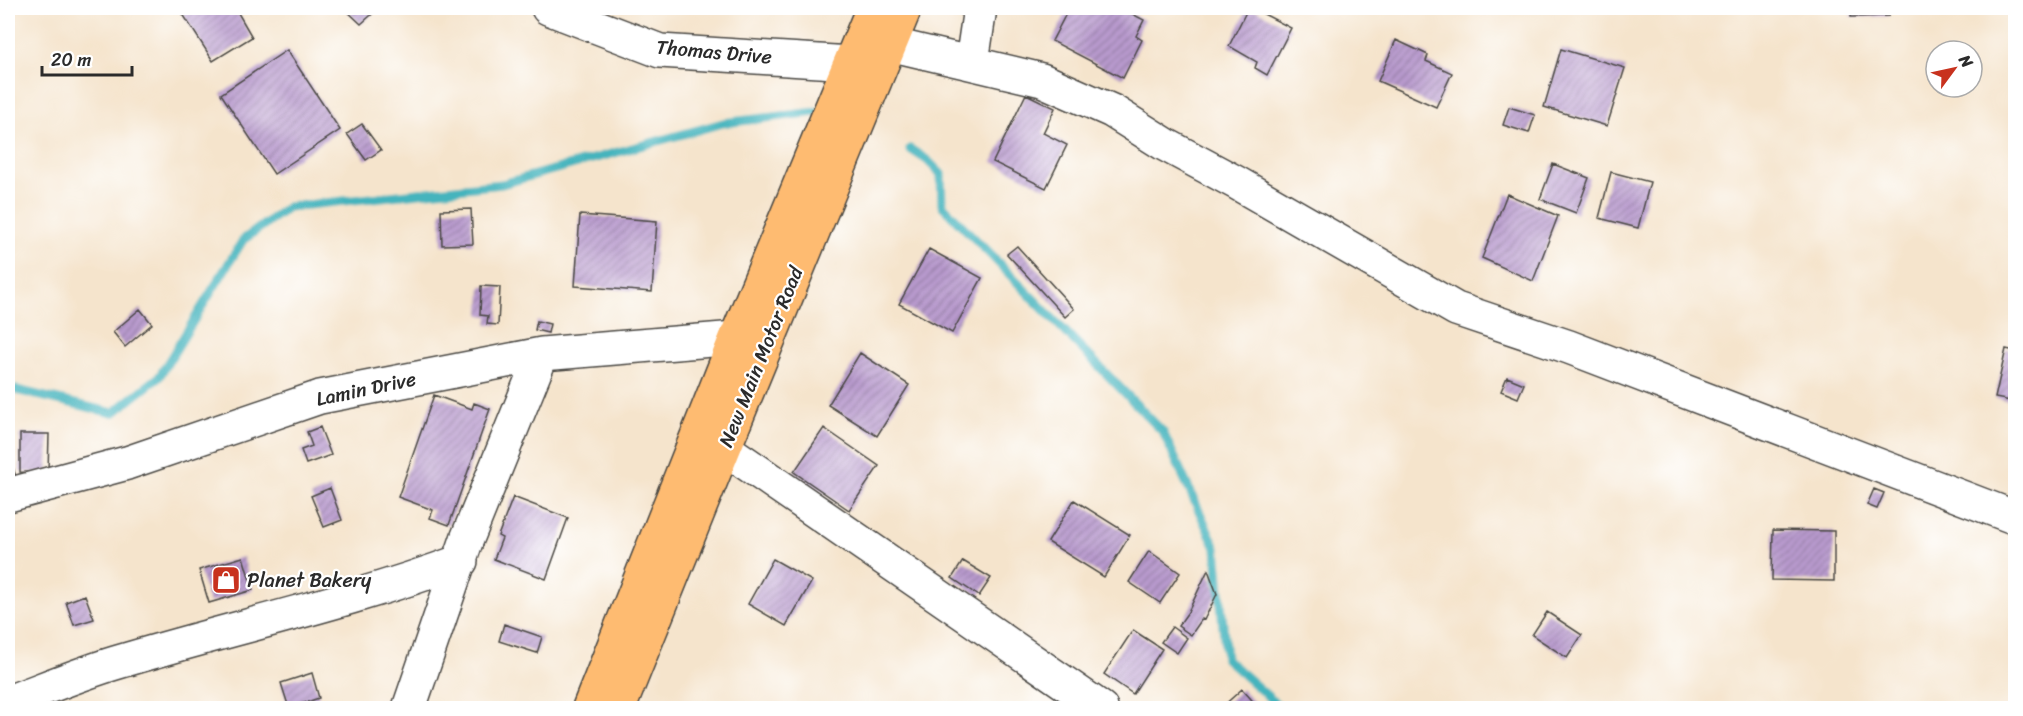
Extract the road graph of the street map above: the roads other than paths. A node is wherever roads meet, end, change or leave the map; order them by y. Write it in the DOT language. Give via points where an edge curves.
graph roads {
  1 [pos="548,8"];
  2 [pos="873,8"];
  3 [pos="905,8"];
  4 [pos="980,8"];
  5 [pos="889,44"];
  6 [pos="972,62"];
  7 [pos="851,63"];
  8 [pos="736,338"];
  9 [pos="542,354"];
  10 [pos="724,448"];
  11 [pos="8,495"];
  12 [pos="2016,518"];
  13 [pos="461,561"];
  14 [pos="8,702"];
  15 [pos="409,708"];
  16 [pos="589,708"];
  17 [pos="619,708"];
  18 [pos="1101,708"];
  1 -- 7 [label="street, Thomas Drive" via="660,51"];
  2 -- 7 [label="highway, New Main Motor Road"];
  3 -- 5 [label="highway, New Main Motor Road"];
  4 -- 6 [label="street"];
  5 -- 6 [label="street"];
  5 -- 10 [label="highway, New Main Motor Road"];
  6 -- 12 [label="street" via="1042,80 1112,111 1456,309 1569,347"];
  7 -- 8 [label="highway, New Main Motor Road"];
  8 -- 9 [label="street, Lamin Drive"];
  8 -- 16 [label="highway, New Main Motor Road"];
  9 -- 11 [label="street, Lamin Drive" via="320,397 127,463"];
  9 -- 13 [label="street"];
  10 -- 17 [label="highway, New Main Motor Road"];
  10 -- 18 [label="street"];
  13 -- 14 [label="street" via="301,612 114,663"];
  13 -- 15 [label="street"];
}
